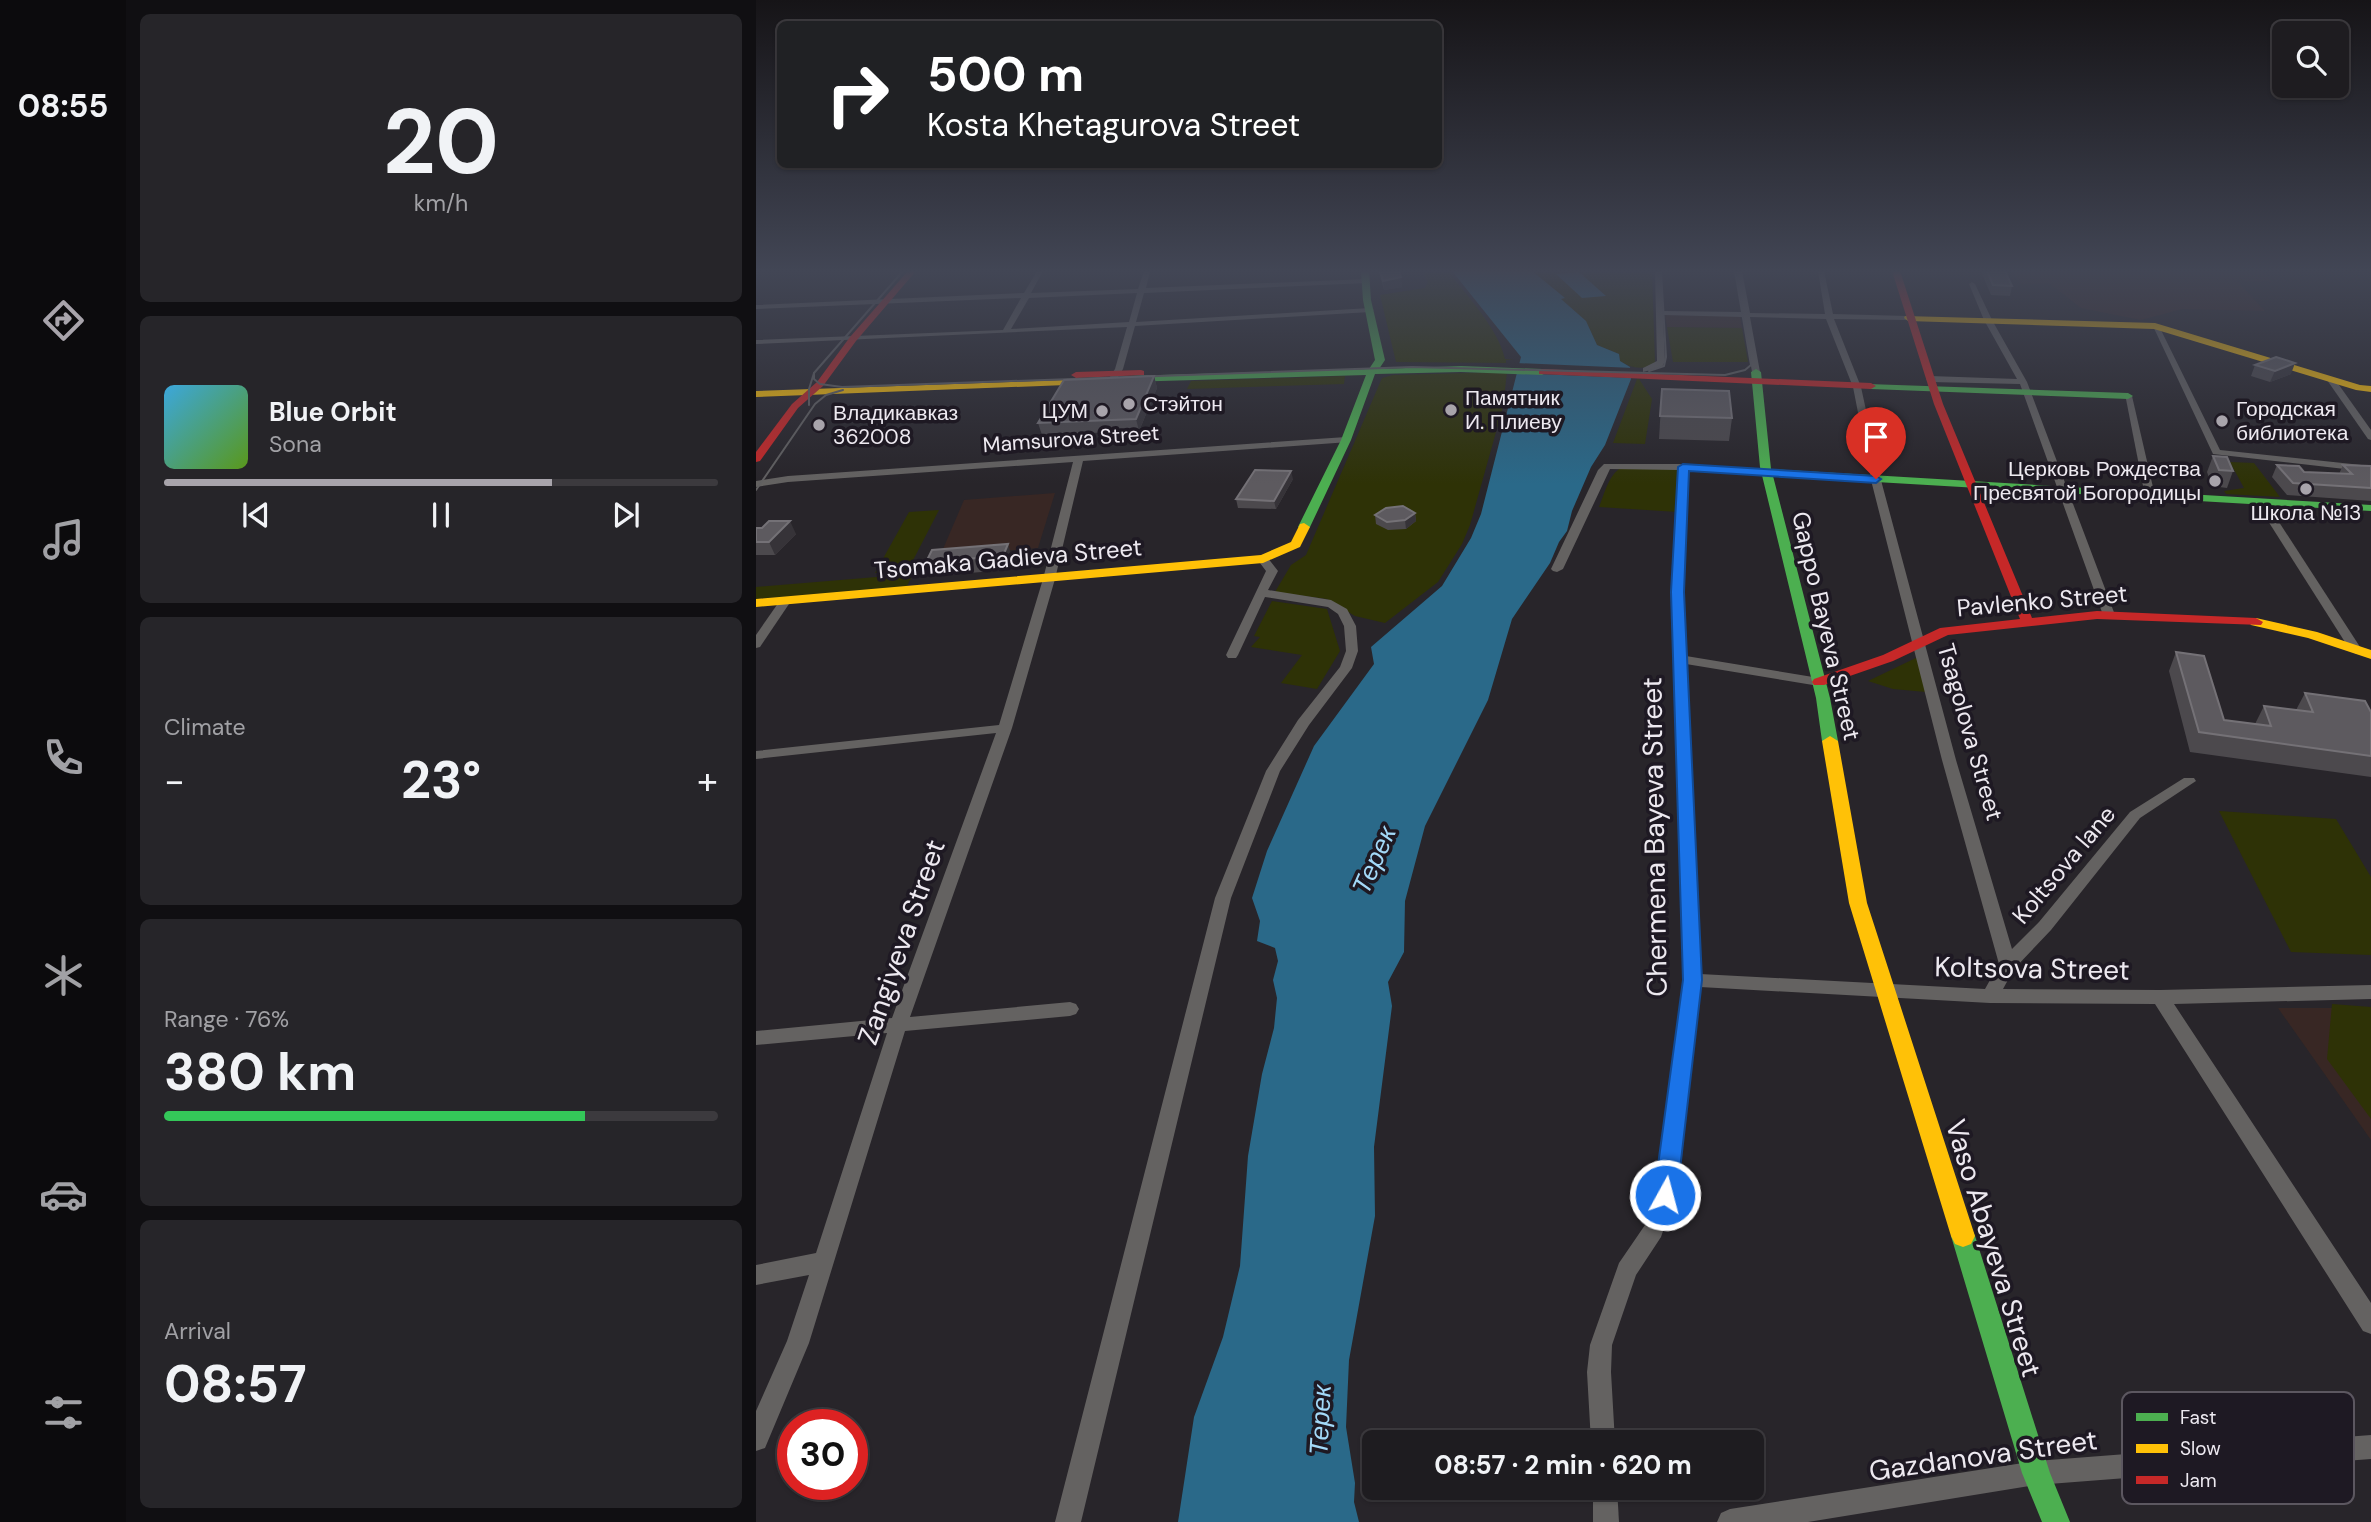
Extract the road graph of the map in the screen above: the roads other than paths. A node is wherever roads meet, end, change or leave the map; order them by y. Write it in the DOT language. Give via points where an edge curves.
graph roads {
  1 [pos="834,342"];
  2 [pos="850,342"];
  3 [pos="1125,342"];
  4 [pos="1377,342"];
  5 [pos="1653,342"];
  6 [pos="1751,342"];
  7 [pos="1840,342"];
  8 [pos="1917,342"];
  9 [pos="2000,342"];
  10 [pos="2163,342"];
  11 [pos="2212,342"];
  12 [pos="1376,368"];
  13 [pos="1648,369"];
  14 [pos="1756,376"];
  15 [pos="1114,377"];
  16 [pos="1855,380"];
  17 [pos="2331,380"];
  18 [pos="1932,383"];
  19 [pos="2024,386"];
  20 [pos="808,389"];
  21 [pos="2371,390"];
  22 [pos="756,393"];
  23 [pos="2128,396"];
  24 [pos="2371,437"];
  25 [pos="1346,440"];
  26 [pos="1079,458"];
  27 [pos="756,459"];
  28 [pos="1683,467"];
  29 [pos="2371,469"];
  30 [pos="1767,472"];
  31 [pos="1876,479"];
  32 [pos="1970,485"];
  33 [pos="757,489"];
  34 [pos="2062,490"];
  35 [pos="2150,496"];
  36 [pos="2261,502"];
  37 [pos="2371,509"];
  38 [pos="1264,559"];
  39 [pos="1557,569"];
  40 [pos="1049,579"];
  41 [pos="1263,593"];
  42 [pos="785,601"];
  43 [pos="756,603"];
  44 [pos="2109,615"];
  45 [pos="2027,621"];
  46 [pos="1917,642"];
  47 [pos="756,643"];
  48 [pos="2364,652"];
  49 [pos="1231,655"];
  50 [pos="1681,659"];
  51 [pos="1819,682"];
  52 [pos="1005,728"];
  53 [pos="756,755"];
  54 [pos="2189,781"];
  55 [pos="2008,964"];
  56 [pos="1692,980"];
  57 [pos="1884,988"];
  58 [pos="2371,992"];
  59 [pos="1990,996"];
  60 [pos="2160,997"];
  61 [pos="1070,1009"];
  62 [pos="899,1023"];
  63 [pos="756,1038"];
  64 [pos="823,1262"];
  65 [pos="756,1275"];
  66 [pos="2371,1323"];
  67 [pos="1602,1430"];
  68 [pos="756,1439"];
  69 [pos="2122,1466"];
  70 [pos="2036,1473"];
  71 [pos="1605,1500"];
  72 [pos="1068,1522"];
  73 [pos="1606,1522"];
  74 [pos="1730,1522"];
  75 [pos="2056,1522"];
  1 -- 20 [label="main road"];
  2 -- 20 [label="main road"];
  3 -- 15 [label="street"];
  4 -- 12 [label="main road" via="1380,358"];
  5 -- 13 [label="street"];
  6 -- 14 [label="street, Gappo Bayeva Street"];
  7 -- 16 [label="street, Tsagolova Street"];
  8 -- 18 [label="main road"];
  9 -- 19 [label="street"];
  10 -- 29 [label="street" via="2216,452"];
  11 -- 17 [label="main road"];
  12 -- 13 [label="main road"];
  12 -- 15 [label="main road"];
  12 -- 25 [label="main road, Tsomaka Gadieva Street"];
  13 -- 14 [label="main road"];
  14 -- 16 [label="main road"];
  14 -- 30 [label="main road, Gappo Bayeva Street"];
  15 -- 20 [label="main road"];
  15 -- 20 [label="main road" via="847,383"];
  16 -- 18 [label="main road"];
  16 -- 31 [label="street, Tsagolova Street"];
  17 -- 21 [label="main road"];
  17 -- 24 [label="street"];
  18 -- 19 [label="main road"];
  18 -- 32 [label="main road"];
  19 -- 23 [label="main road"];
  19 -- 34 [label="street"];
  20 -- 22 [label="main road"];
  20 -- 22 [label="main road"];
  20 -- 27 [label="main road"];
  23 -- 35 [label="street"];
  25 -- 26 [label="street, Mamsurova Street"];
  25 -- 38 [label="main road, Tsomaka Gadieva Street" via="1296,544"];
  26 -- 33 [label="street, Mamsurova Street" via="768,482"];
  26 -- 40 [label="street, Zangiyeva Street"];
  28 -- 30 [label="street"];
  28 -- 39 [label="street" via="1607,466"];
  28 -- 50 [label="street, Chermena Bayeva Street" via="1677,592"];
  30 -- 31 [label="main road"];
  30 -- 51 [label="main road, Gappo Bayeva Street"];
  31 -- 32 [label="main road"];
  31 -- 46 [label="street, Tsagolova Street"];
  32 -- 34 [label="main road"];
  32 -- 45 [label="main road"];
  34 -- 35 [label="main road"];
  34 -- 44 [label="street"];
  35 -- 36 [label="main road"];
  36 -- 37 [label="main road"];
  36 -- 48 [label="street"];
  38 -- 40 [label="main road, Tsomaka Gadieva Street"];
  38 -- 41 [label="street" via="1272,571"];
  40 -- 42 [label="main road, Tsomaka Gadieva Street"];
  40 -- 52 [label="street, Zangiyeva Street"];
  41 -- 49 [label="street"];
  41 -- 72 [label="street" via="1331,604 1343,612 1350,626 1352,651 1346,668 1273,771 1223,898"];
  42 -- 43 [label="main road, Tsomaka Gadieva Street"];
  42 -- 47 [label="street"];
  44 -- 45 [label="main road, Pavlenko Street"];
  44 -- 48 [label="main road, Pavlenko Street" via="2254,622"];
  45 -- 46 [label="main road, Pavlenko Street" via="1945,631"];
  46 -- 51 [label="main road, Pavlenko Street" via="1888,658"];
  46 -- 55 [label="street, Tsagolova Street"];
  50 -- 51 [label="street, Pavlenko Street"];
  50 -- 56 [label="street, Chermena Bayeva Street"];
  51 -- 57 [label="main road, Gappo Bayeva Street" via="1858,903"];
  52 -- 53 [label="street"];
  52 -- 62 [label="street, Zangiyeva Street"];
  54 -- 55 [label="street, Koltsova lane" via="2135,815 2045,926"];
  55 -- 59 [label="street, Koltsova lane"];
  56 -- 57 [label="street, Koltsova Street"];
  56 -- 67 [label="street, Chermena Bayeva Street" via="1665,1195 1654,1230 1627,1270 1601,1345"];
  57 -- 59 [label="street, Koltsova Street"];
  57 -- 70 [label="main road, Vaso Abayeva Street"];
  58 -- 60 [label="street, Koltsova Street"];
  59 -- 60 [label="street, Koltsova Street"];
  60 -- 66 [label="street"];
  61 -- 62 [label="street"];
  62 -- 63 [label="street"];
  62 -- 64 [label="street, Zangiyeva Street"];
  64 -- 65 [label="street"];
  64 -- 68 [label="street, Zangiyeva Street" via="798,1343"];
  69 -- 70 [label="street, Gazdanova Street"];
  70 -- 74 [label="street, Gazdanova Street"];
  70 -- 75 [label="main road, Vaso Abayeva Street"];
  71 -- 73 [label="street"];
}
